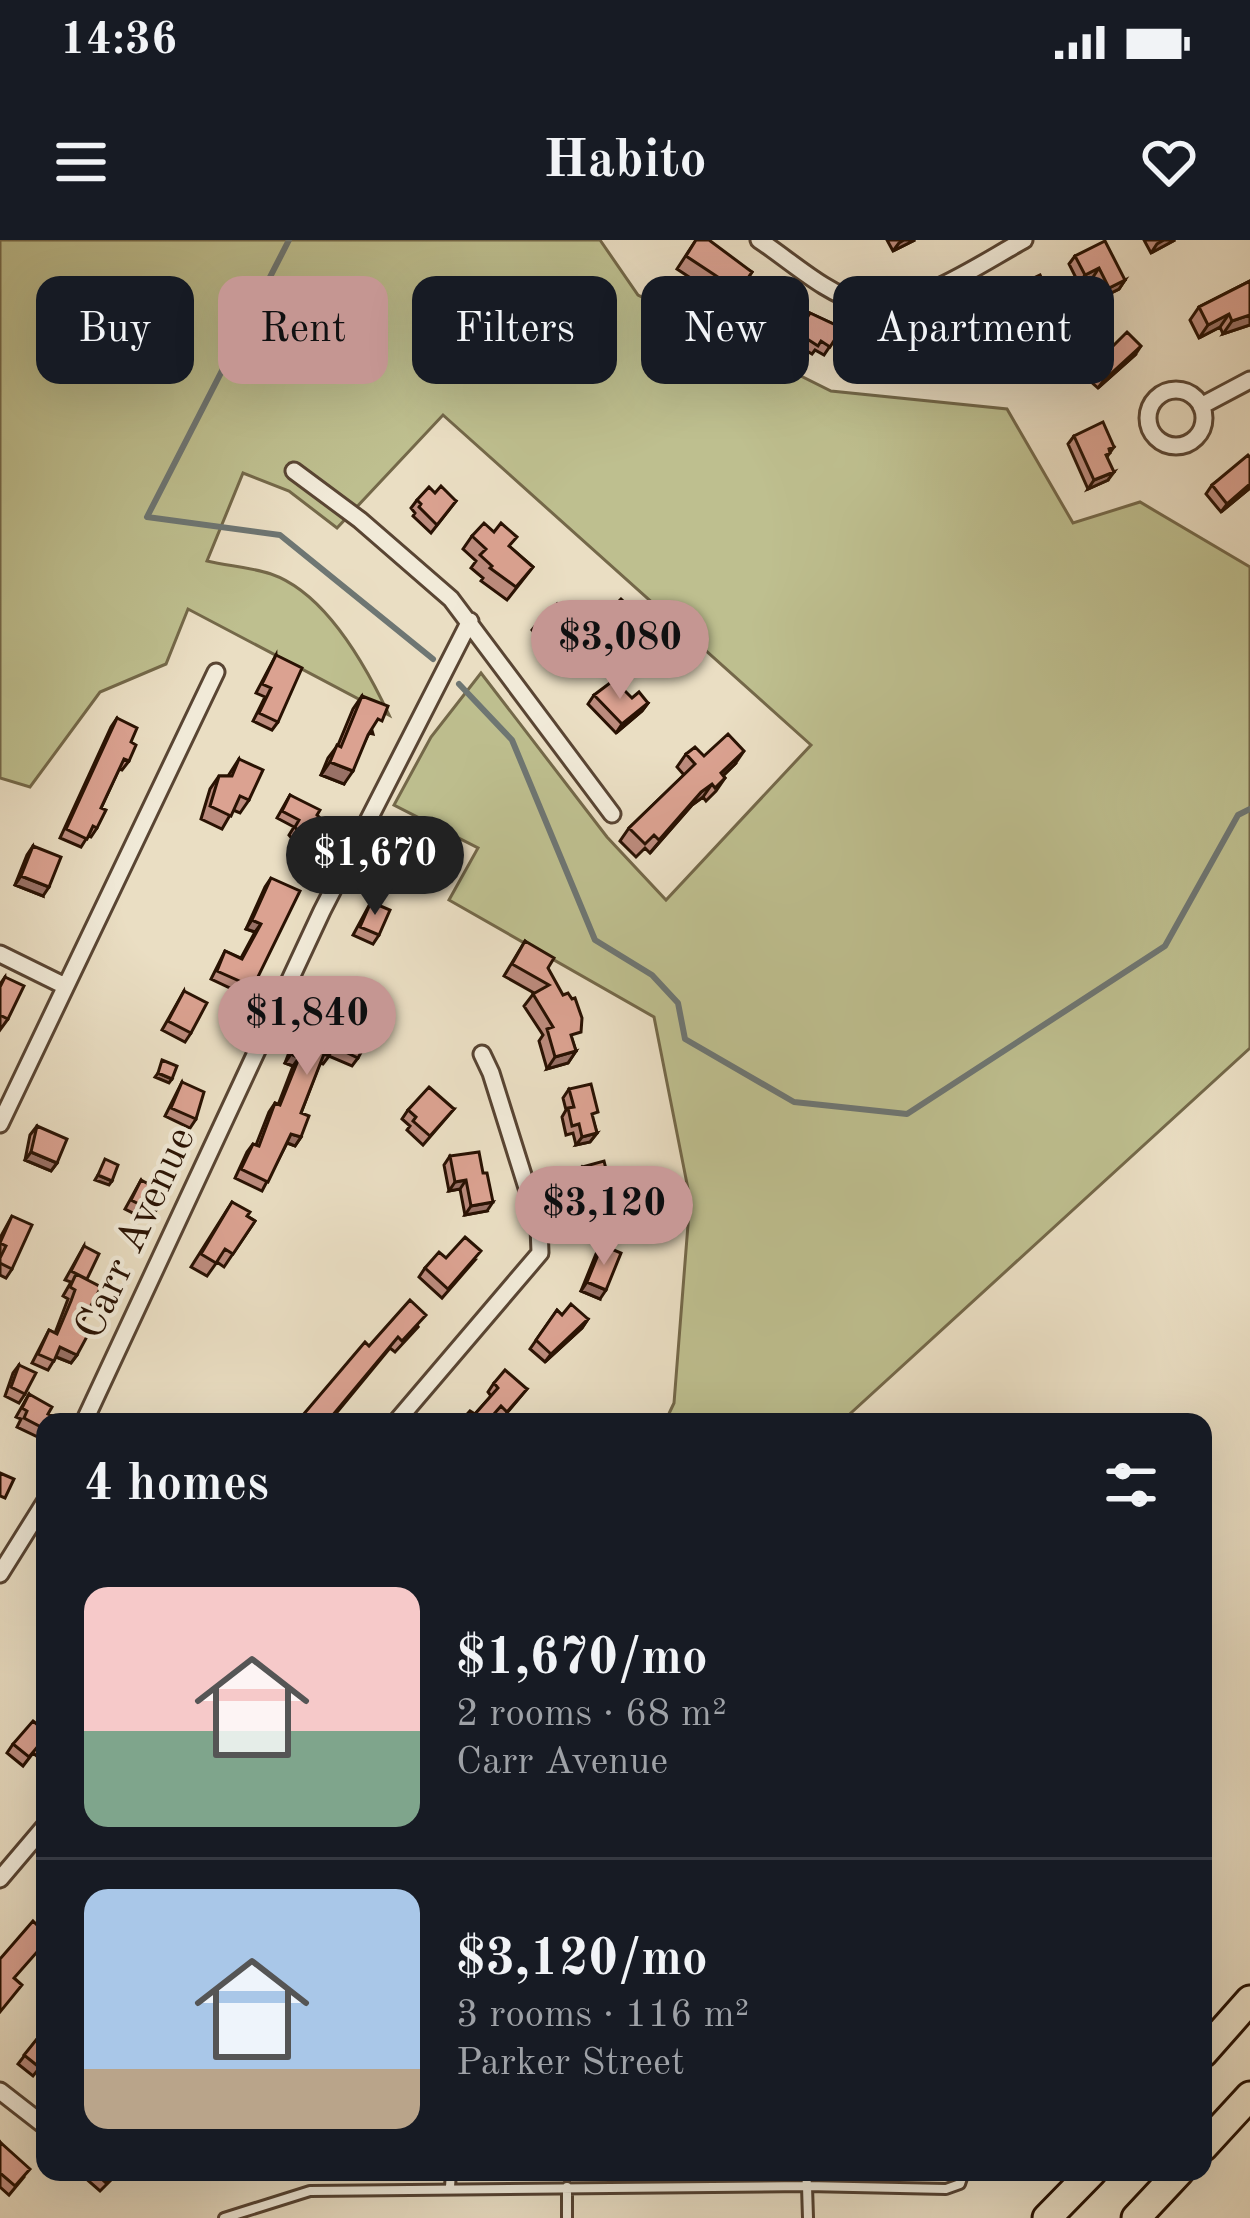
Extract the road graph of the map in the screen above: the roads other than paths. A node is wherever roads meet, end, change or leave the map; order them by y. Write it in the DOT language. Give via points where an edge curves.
graph roads {
  1 [pos="759,240"];
  2 [pos="1024,240"];
  3 [pos="1250,380"];
  4 [pos="1201,406"];
  5 [pos="294,471"];
  6 [pos="470,621"];
  7 [pos="215,672"];
  8 [pos="612,814"];
  9 [pos="0,954"];
  10 [pos="65,986"];
  11 [pos="482,1054"];
  12 [pos="0,1124"];
  13 [pos="88,1413"];
  14 [pos="404,1413"];
  15 [pos="36,1516"];
  16 [pos="0,1574"];
  17 [pos="36,1837"];
  18 [pos="0,1879"];
  19 [pos="1250,2000"];
  20 [pos="1212,2044"];
  21 [pos="0,2091"];
  22 [pos="1250,2096"];
  23 [pos="36,2119"];
  24 [pos="1212,2137"];
  25 [pos="450,2181"];
  26 [pos="807,2181"];
  27 [pos="962,2181"];
  28 [pos="1083,2181"];
  29 [pos="1171,2181"];
  30 [pos="807,2186"];
  31 [pos="450,2187"];
  32 [pos="567,2187"];
  33 [pos="224,2218"];
  34 [pos="567,2218"];
  35 [pos="808,2218"];
  36 [pos="1047,2218"];
  37 [pos="1136,2218"];
  1 -- 2 [label="street" via="847,298 879,305 916,297"];
  3 -- 4 [label="street"];
  5 -- 6 [label="street"];
  6 -- 8 [label="street"];
  6 -- 13 [label="street, Carr Avenue" via="322,911"];
  7 -- 10 [label="street"];
  9 -- 10 [label="street"];
  10 -- 12 [label="street"];
  11 -- 14 [label="street" via="539,1226 540,1253"];
  15 -- 16 [label="street"];
  17 -- 18 [label="street"];
  19 -- 20 [label="highway"];
  21 -- 23 [label="street"];
  22 -- 24 [label="highway"];
  25 -- 31 [label="lane"];
  26 -- 30 [label="lane"];
  27 -- 30 [label="lane" via="946,2189"];
  28 -- 36 [label="highway"];
  29 -- 37 [label="highway"];
  30 -- 32 [label="lane"];
  30 -- 35 [label="lane"];
  31 -- 32 [label="lane"];
  31 -- 33 [label="lane" via="310,2192"];
  32 -- 34 [label="lane"];
}
